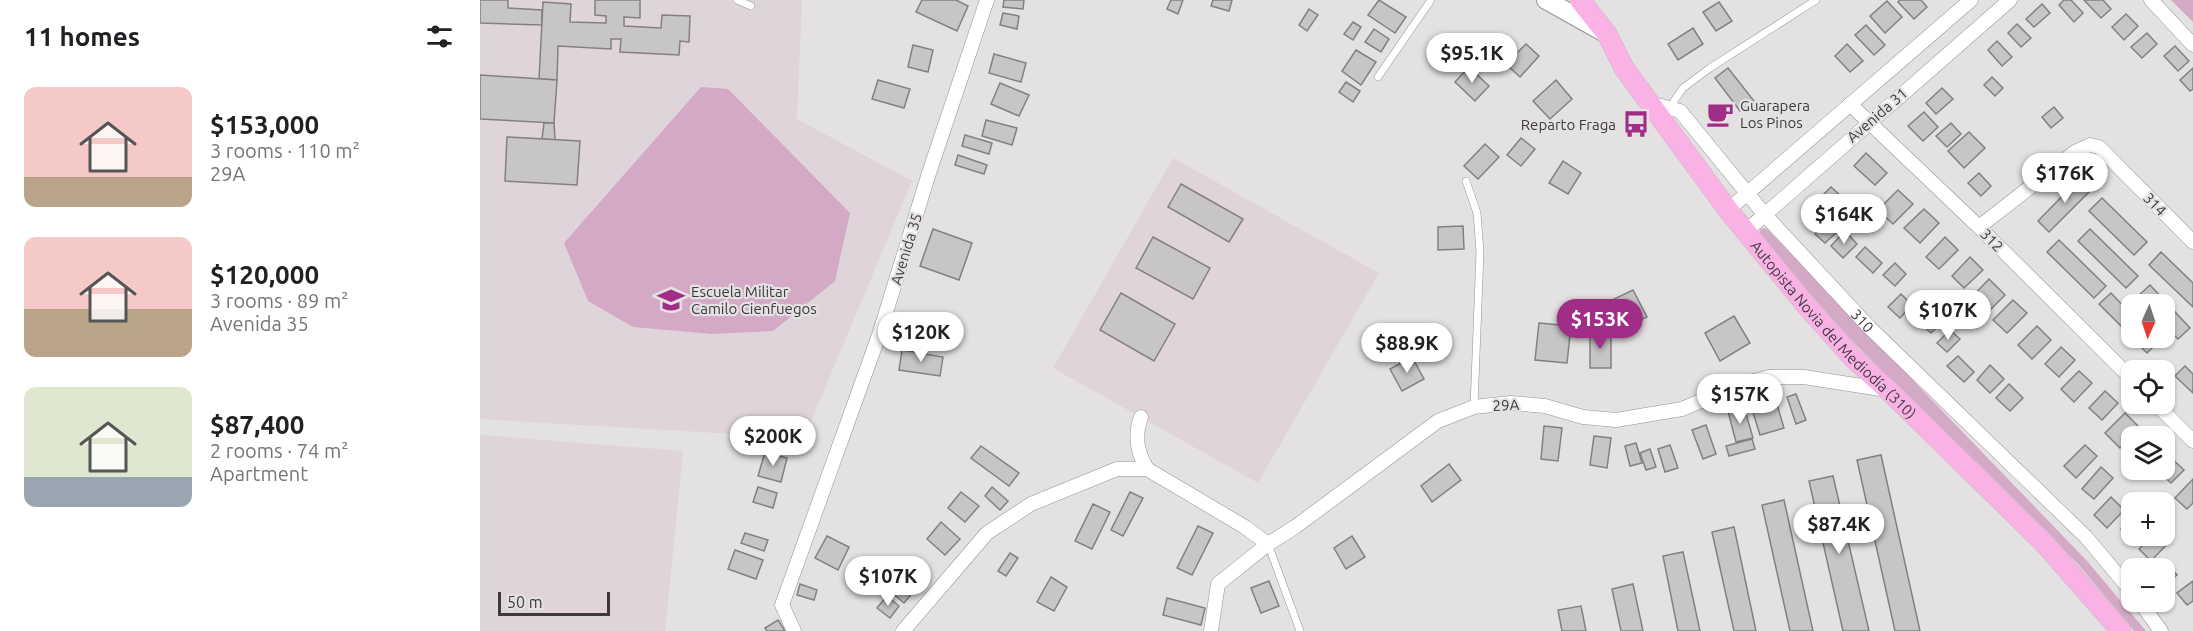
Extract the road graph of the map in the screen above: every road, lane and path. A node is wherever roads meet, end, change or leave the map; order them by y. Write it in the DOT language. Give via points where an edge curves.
graph roads {
  1 [pos="737,0"];
  2 [pos="987,0"];
  3 [pos="1431,0"];
  4 [pos="1546,0"];
  5 [pos="1816,0"];
  6 [pos="1971,0"];
  7 [pos="2010,0"];
  8 [pos="2151,0"];
  9 [pos="1581,1"];
  10 [pos="751,6"];
  11 [pos="1607,34"];
  12 [pos="2193,45"];
  13 [pos="1378,77"];
  14 [pos="1650,103"];
  15 [pos="1850,104"];
  16 [pos="1672,110"];
  17 [pos="1868,122"];
  18 [pos="1466,181"];
  19 [pos="1747,195"];
  20 [pos="1728,210"];
  21 [pos="1765,215"];
  22 [pos="1979,227"];
  23 [pos="1745,232"];
  24 [pos="2193,242"];
  25 [pos="2121,368"];
  26 [pos="1889,391"];
  27 [pos="1474,407"];
  28 [pos="2166,414"];
  29 [pos="1141,417"];
  30 [pos="2193,441"];
  31 [pos="1147,469"];
  32 [pos="1268,544"];
  33 [pos="2121,579"];
  34 [pos="2147,612"];
  35 [pos="794,631"];
  36 [pos="903,631"];
  37 [pos="1211,631"];
  38 [pos="1300,631"];
  39 [pos="2121,631"];
  40 [pos="2161,631"];
  1 -- 10 [label="lane"];
  2 -- 35 [label="street, Avenida 35" via="879,335 782,605"];
  3 -- 13 [label="lane"];
  4 -- 11 [label="street"];
  5 -- 16 [label="lane" via="1683,88"];
  6 -- 15 [label="street, Avenida 31"];
  7 -- 17 [label="street, Avenida 31"];
  8 -- 12 [label="street"];
  9 -- 11 [label="main road, Autopista Novia del Mediodía (310)"];
  11 -- 14 [label="main road, Autopista Novia del Mediodía (310)" via="1624,68"];
  14 -- 16 [label="street, 310"];
  14 -- 20 [label="main road, Autopista Novia del Mediodía (310)"];
  15 -- 17 [label="street, 312"];
  15 -- 19 [label="street, Avenida 31"];
  16 -- 19 [label="street, 310" via="1680,111"];
  17 -- 21 [label="street, Avenida 31"];
  17 -- 22 [label="street, 312"];
  18 -- 27 [label="lane" via="1477,213 1480,252"];
  19 -- 20 [label="street, Avenida 31"];
  19 -- 21 [label="street, 310"];
  20 -- 23 [label="main road, Autopista Novia del Mediodía (310)"];
  21 -- 23 [label="street, Avenida 31"];
  21 -- 33 [label="street, 310" via="1870,328 2086,537"];
  22 -- 24 [label="street, 314" via="2090,145 2099,147"];
  22 -- 25 [label="street, 312"];
  23 -- 26 [label="main road, Autopista Novia del Mediodía (310)" via="1852,357"];
  26 -- 27 [label="street, 29A" via="1804,377 1769,377 1736,386 1682,410 1616,420 1583,417 1545,406 1511,403"];
  26 -- 39 [label="main road, Autopista Novia del Mediodía (310)" via="2045,544"];
  27 -- 32 [label="street, 29A" via="1438,421"];
  28 -- 30 [label="street"];
  29 -- 31 [label="street" via="1136,430"];
  31 -- 32 [label="street"];
  31 -- 36 [label="street" via="1117,469 1030,504 987,533"];
  32 -- 37 [label="street, 29A" via="1218,584"];
  32 -- 38 [label="lane"];
  34 -- 40 [label="street"];
}
